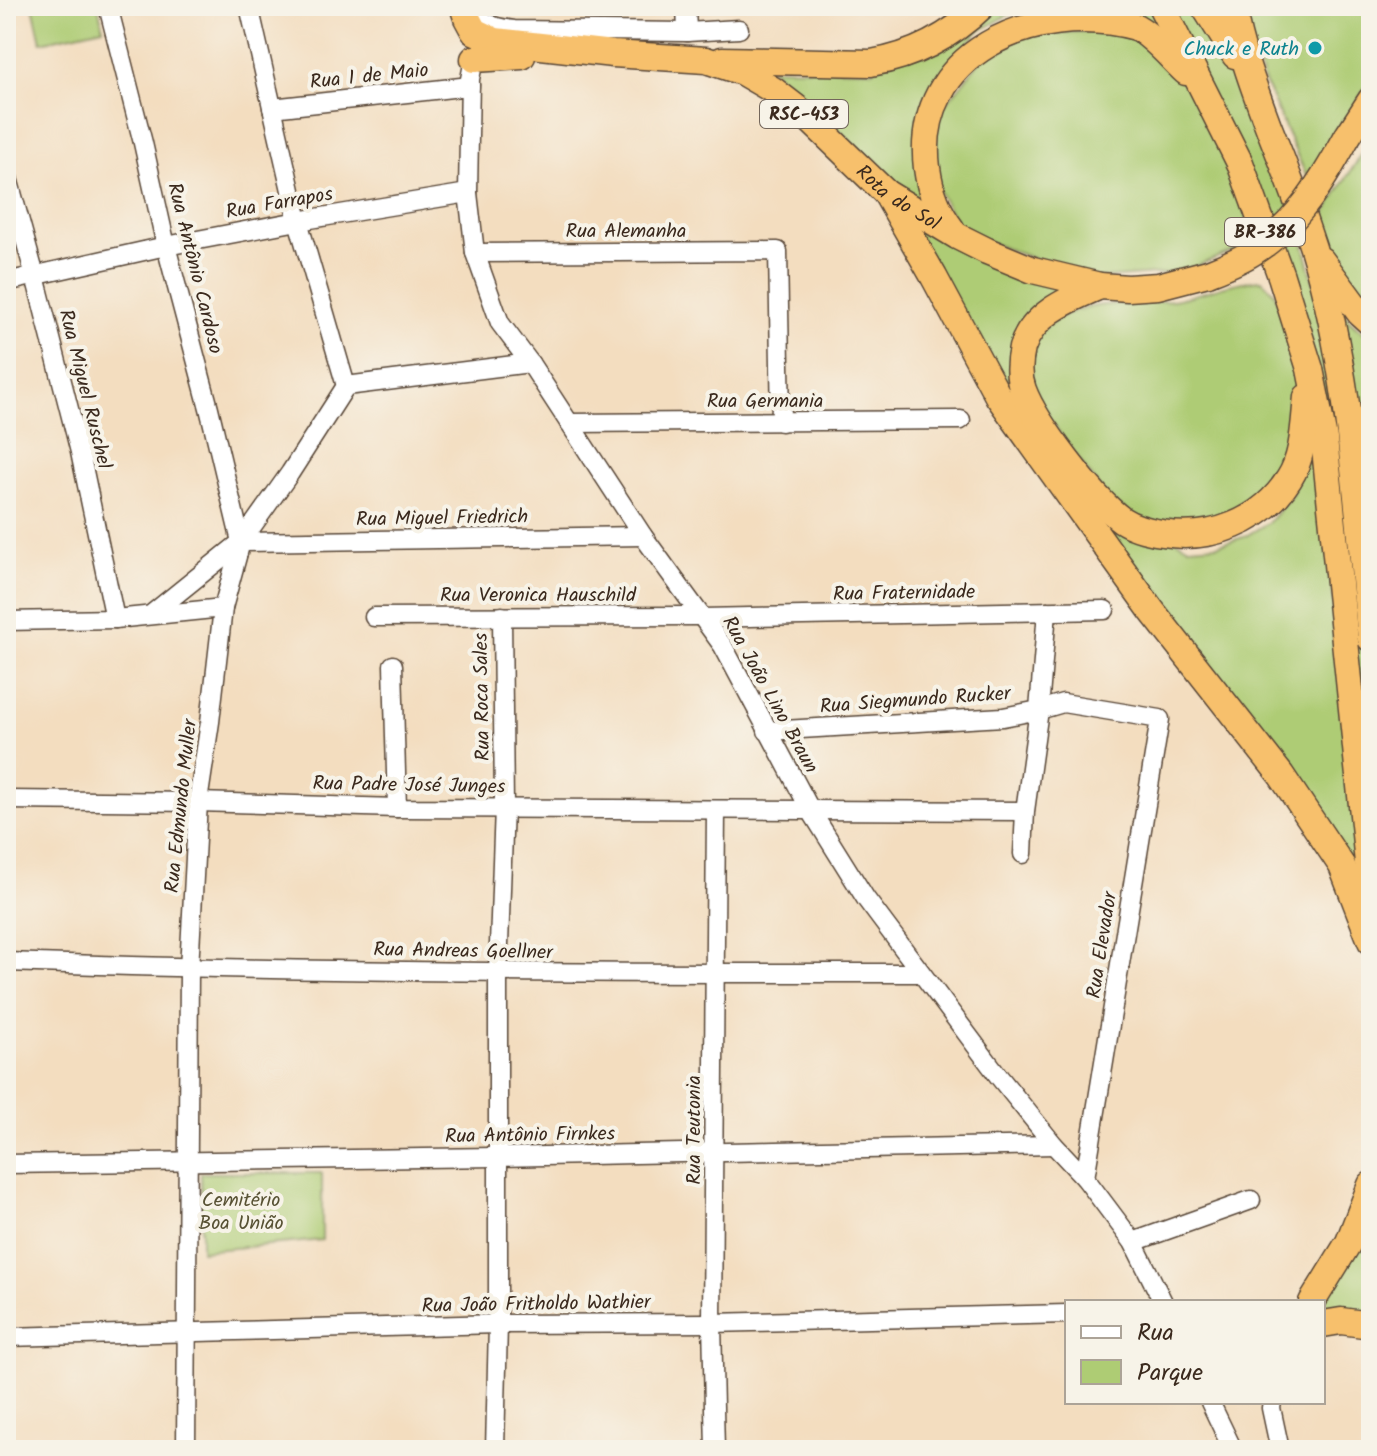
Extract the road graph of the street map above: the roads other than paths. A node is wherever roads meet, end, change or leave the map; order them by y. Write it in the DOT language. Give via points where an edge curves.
graph roads {
  1 [pos="108,6"];
  2 [pos="249,6"];
  3 [pos="450,6"];
  4 [pos="686,6"];
  5 [pos="982,6"];
  6 [pos="1161,6"];
  7 [pos="1204,6"];
  8 [pos="1232,6"];
  9 [pos="468,14"];
  10 [pos="739,29"];
  11 [pos="687,32"];
  12 [pos="554,47"];
  13 [pos="613,54"];
  14 [pos="474,59"];
  15 [pos="706,60"];
  16 [pos="1250,78"];
  17 [pos="470,86"];
  18 [pos="1208,99"];
  19 [pos="1371,100"];
  20 [pos="272,108"];
  21 [pos="6,171"];
  22 [pos="468,193"];
  23 [pos="886,193"];
  24 [pos="298,221"];
  25 [pos="957,236"];
  26 [pos="166,246"];
  27 [pos="1313,249"];
  28 [pos="475,253"];
  29 [pos="35,276"];
  30 [pos="6,282"];
  31 [pos="1100,286"];
  32 [pos="1371,323"];
  33 [pos="530,363"];
  34 [pos="1310,369"];
  35 [pos="346,386"];
  36 [pos="961,420"];
  37 [pos="781,422"];
  38 [pos="569,423"];
  39 [pos="643,536"];
  40 [pos="241,542"];
  41 [pos="223,608"];
  42 [pos="1105,610"];
  43 [pos="1047,611"];
  44 [pos="153,613"];
  45 [pos="502,616"];
  46 [pos="374,617"];
  47 [pos="702,617"];
  48 [pos="115,619"];
  49 [pos="6,621"];
  50 [pos="1371,639"];
  51 [pos="393,665"];
  52 [pos="1039,710"];
  53 [pos="1160,719"];
  54 [pos="767,731"];
  55 [pos="6,800"];
  56 [pos="198,802"];
  57 [pos="504,807"];
  58 [pos="397,808"];
  59 [pos="716,810"];
  60 [pos="811,811"];
  61 [pos="1025,811"];
  62 [pos="1023,854"];
  63 [pos="1371,892"];
  64 [pos="1371,941"];
  65 [pos="6,962"];
  66 [pos="189,969"];
  67 [pos="498,972"];
  68 [pos="716,973"];
  69 [pos="920,973"];
  70 [pos="1054,1145"];
  71 [pos="715,1153"];
  72 [pos="496,1157"];
  73 [pos="188,1162"];
  74 [pos="6,1164"];
  75 [pos="1085,1178"];
  76 [pos="1371,1185"];
  77 [pos="1251,1200"];
  78 [pos="1133,1242"];
  79 [pos="1162,1300"];
  80 [pos="1313,1300"];
  81 [pos="1065,1314"];
  82 [pos="712,1323"];
  83 [pos="498,1324"];
  84 [pos="1325,1324"];
  85 [pos="1371,1325"];
  86 [pos="187,1334"];
  87 [pos="6,1337"];
  88 [pos="1211,1404"];
  89 [pos="1272,1404"];
  90 [pos="186,1450"];
  91 [pos="495,1450"];
  92 [pos="715,1450"];
  93 [pos="1233,1450"];
  94 [pos="1280,1450"];
  1 -- 26 [label="street, Rua Antônio Cardoso"];
  2 -- 20 [label="street"];
  3 -- 14 [label="highway" via="455,28"];
  4 -- 11 [label="street"];
  5 -- 15 [label="highway" via="936,41 892,60"];
  6 -- 18 [label="highway, BR-386"];
  7 -- 16 [label="highway, BR-386"];
  8 -- 16 [label="highway"];
  9 -- 11 [label="street" via="514,30"];
  9 -- 12 [label="highway, Rota do Sol / RSC-453" via="495,41"];
  9 -- 14 [label="highway"];
  10 -- 11 [label="street"];
  12 -- 13 [label="highway, Rota do Sol / RSC-453"];
  12 -- 14 [label="highway" via="492,50"];
  13 -- 14 [label="highway, Rota do Sol / RSC-453"];
  13 -- 15 [label="highway, Rota do Sol / RSC-453"];
  14 -- 17 [label="street, Rua João Lino Braun"];
  15 -- 23 [label="highway, Rota do Sol / RSC-453" via="773,90"];
  16 -- 27 [label="highway, BR-386"];
  17 -- 20 [label="street, Rua 1 de Maio"];
  17 -- 22 [label="street, Rua João Lino Braun"];
  18 -- 25 [label="highway" via="1152,39 1110,16 1056,8 1035,10 998,26 956,61 941,86 925,136 928,182"];
  18 -- 34 [label="highway, BR-386" via="1240,163"];
  19 -- 31 [label="highway, Rota do Sol / RSC-453, bridge" via="1307,201 1254,252 1208,273 1158,286"];
  20 -- 24 [label="street"];
  21 -- 29 [label="street, Rua Miguel Ruschel"];
  22 -- 24 [label="street, Rua Farrapos"];
  22 -- 28 [label="street, Rua João Lino Braun"];
  23 -- 25 [label="highway, Rota do Sol / RSC-453"];
  23 -- 64 [label="highway" via="998,396 1152,611 1281,775 1342,866"];
  24 -- 26 [label="street, Rua Farrapos"];
  24 -- 35 [label="street"];
  25 -- 31 [label="highway, Rota do Sol / RSC-453" via="1033,270"];
  26 -- 29 [label="street, Rua Farrapos"];
  26 -- 40 [label="street, Rua Antônio Cardoso"];
  27 -- 32 [label="highway"];
  27 -- 50 [label="highway, BR-386" via="1336,343 1351,438"];
  28 -- 33 [label="street, Rua João Lino Braun" via="500,323"];
  28 -- 37 [label="street, Rua Alemanha" via="778,251"];
  29 -- 30 [label="street, Rua Farrapos"];
  29 -- 48 [label="street, Rua Miguel Ruschel"];
  31 -- 34 [label="highway" via="1064,301 1031,329 1019,366 1022,388 1074,469 1124,521 1144,530 1175,535 1218,531 1269,505 1290,478 1299,454"];
  33 -- 35 [label="street"];
  33 -- 38 [label="street, Rua João Lino Braun"];
  34 -- 63 [label="highway, BR-386" via="1326,453"];
  35 -- 40 [label="street, Rua Edmundo Muller"];
  36 -- 37 [label="street, Rua Germania"];
  37 -- 38 [label="street, Rua Germania"];
  38 -- 39 [label="street, Rua João Lino Braun"];
  39 -- 40 [label="street, Rua Miguel Friedrich"];
  39 -- 47 [label="street, Rua João Lino Braun"];
  40 -- 41 [label="street, Rua Edmundo Muller"];
  40 -- 44 [label="street"];
  41 -- 44 [label="street"];
  41 -- 56 [label="street, Rua Edmundo Muller"];
  42 -- 43 [label="street, Rua Fraternidade"];
  43 -- 47 [label="street, Rua Fraternidade"];
  43 -- 52 [label="street"];
  44 -- 48 [label="street"];
  45 -- 46 [label="street, Rua Veronica Hauschild"];
  45 -- 47 [label="street, Rua Veronica Hauschild"];
  45 -- 57 [label="street, Rua Roca Sales"];
  47 -- 54 [label="street, Rua João Lino Braun"];
  48 -- 49 [label="street"];
  51 -- 58 [label="street"];
  52 -- 53 [label="street, Rua Siegmundo Rucker" via="1063,703"];
  52 -- 54 [label="street, Rua Siegmundo Rucker" via="1003,717"];
  52 -- 61 [label="street"];
  53 -- 75 [label="street, Rua Elevador"];
  54 -- 60 [label="street, Rua João Lino Braun"];
  55 -- 56 [label="street, Rua Padre José Junges"];
  56 -- 58 [label="street, Rua Padre José Junges"];
  56 -- 66 [label="street, Rua Edmundo Muller"];
  57 -- 58 [label="street, Rua Padre José Junges"];
  57 -- 59 [label="street, Rua Padre José Junges"];
  57 -- 67 [label="street, Rua Roca Sales"];
  59 -- 60 [label="street, Rua Padre José Junges"];
  59 -- 68 [label="street, Rua Teutonia"];
  60 -- 61 [label="street, Rua Padre José Junges"];
  60 -- 69 [label="street, Rua João Lino Braun"];
  61 -- 62 [label="street"];
  65 -- 66 [label="street, Rua Andreas Goellner"];
  66 -- 67 [label="street, Rua Andreas Goellner"];
  66 -- 73 [label="street, Rua Edmundo Muller"];
  67 -- 68 [label="street, Rua Andreas Goellner"];
  67 -- 72 [label="street, Rua Roca Sales"];
  68 -- 69 [label="street, Rua Andreas Goellner"];
  68 -- 71 [label="street, Rua Teutonia"];
  69 -- 70 [label="street, Rua João Lino Braun"];
  70 -- 71 [label="street, Rua Antônio Firnkes"];
  70 -- 75 [label="street, Rua João Lino Braun"];
  71 -- 72 [label="street, Rua Antônio Firnkes"];
  71 -- 82 [label="street, Rua Teutonia"];
  72 -- 73 [label="street, Rua Antônio Firnkes"];
  72 -- 83 [label="street, Rua Roca Sales"];
  73 -- 74 [label="street, Rua Antônio Firnkes"];
  73 -- 86 [label="street, Rua Edmundo Muller"];
  75 -- 78 [label="street, Rua João Lino Braun"];
  76 -- 80 [label="highway" via="1349,1242"];
  77 -- 78 [label="street"];
  78 -- 79 [label="street, Rua João Lino Braun"];
  81 -- 82 [label="street, Rua João Fritholdo Wathier"];
  82 -- 83 [label="street, Rua João Fritholdo Wathier"];
  82 -- 92 [label="street, Rua Teutonia"];
  83 -- 86 [label="street, Rua João Fritholdo Wathier"];
  83 -- 91 [label="street, Rua Roca Sales"];
  84 -- 85 [label="highway"];
  86 -- 87 [label="street, Rua João Fritholdo Wathier"];
  86 -- 90 [label="street, Rua Edmundo Muller"];
  88 -- 93 [label="street"];
  89 -- 94 [label="street"];
}
